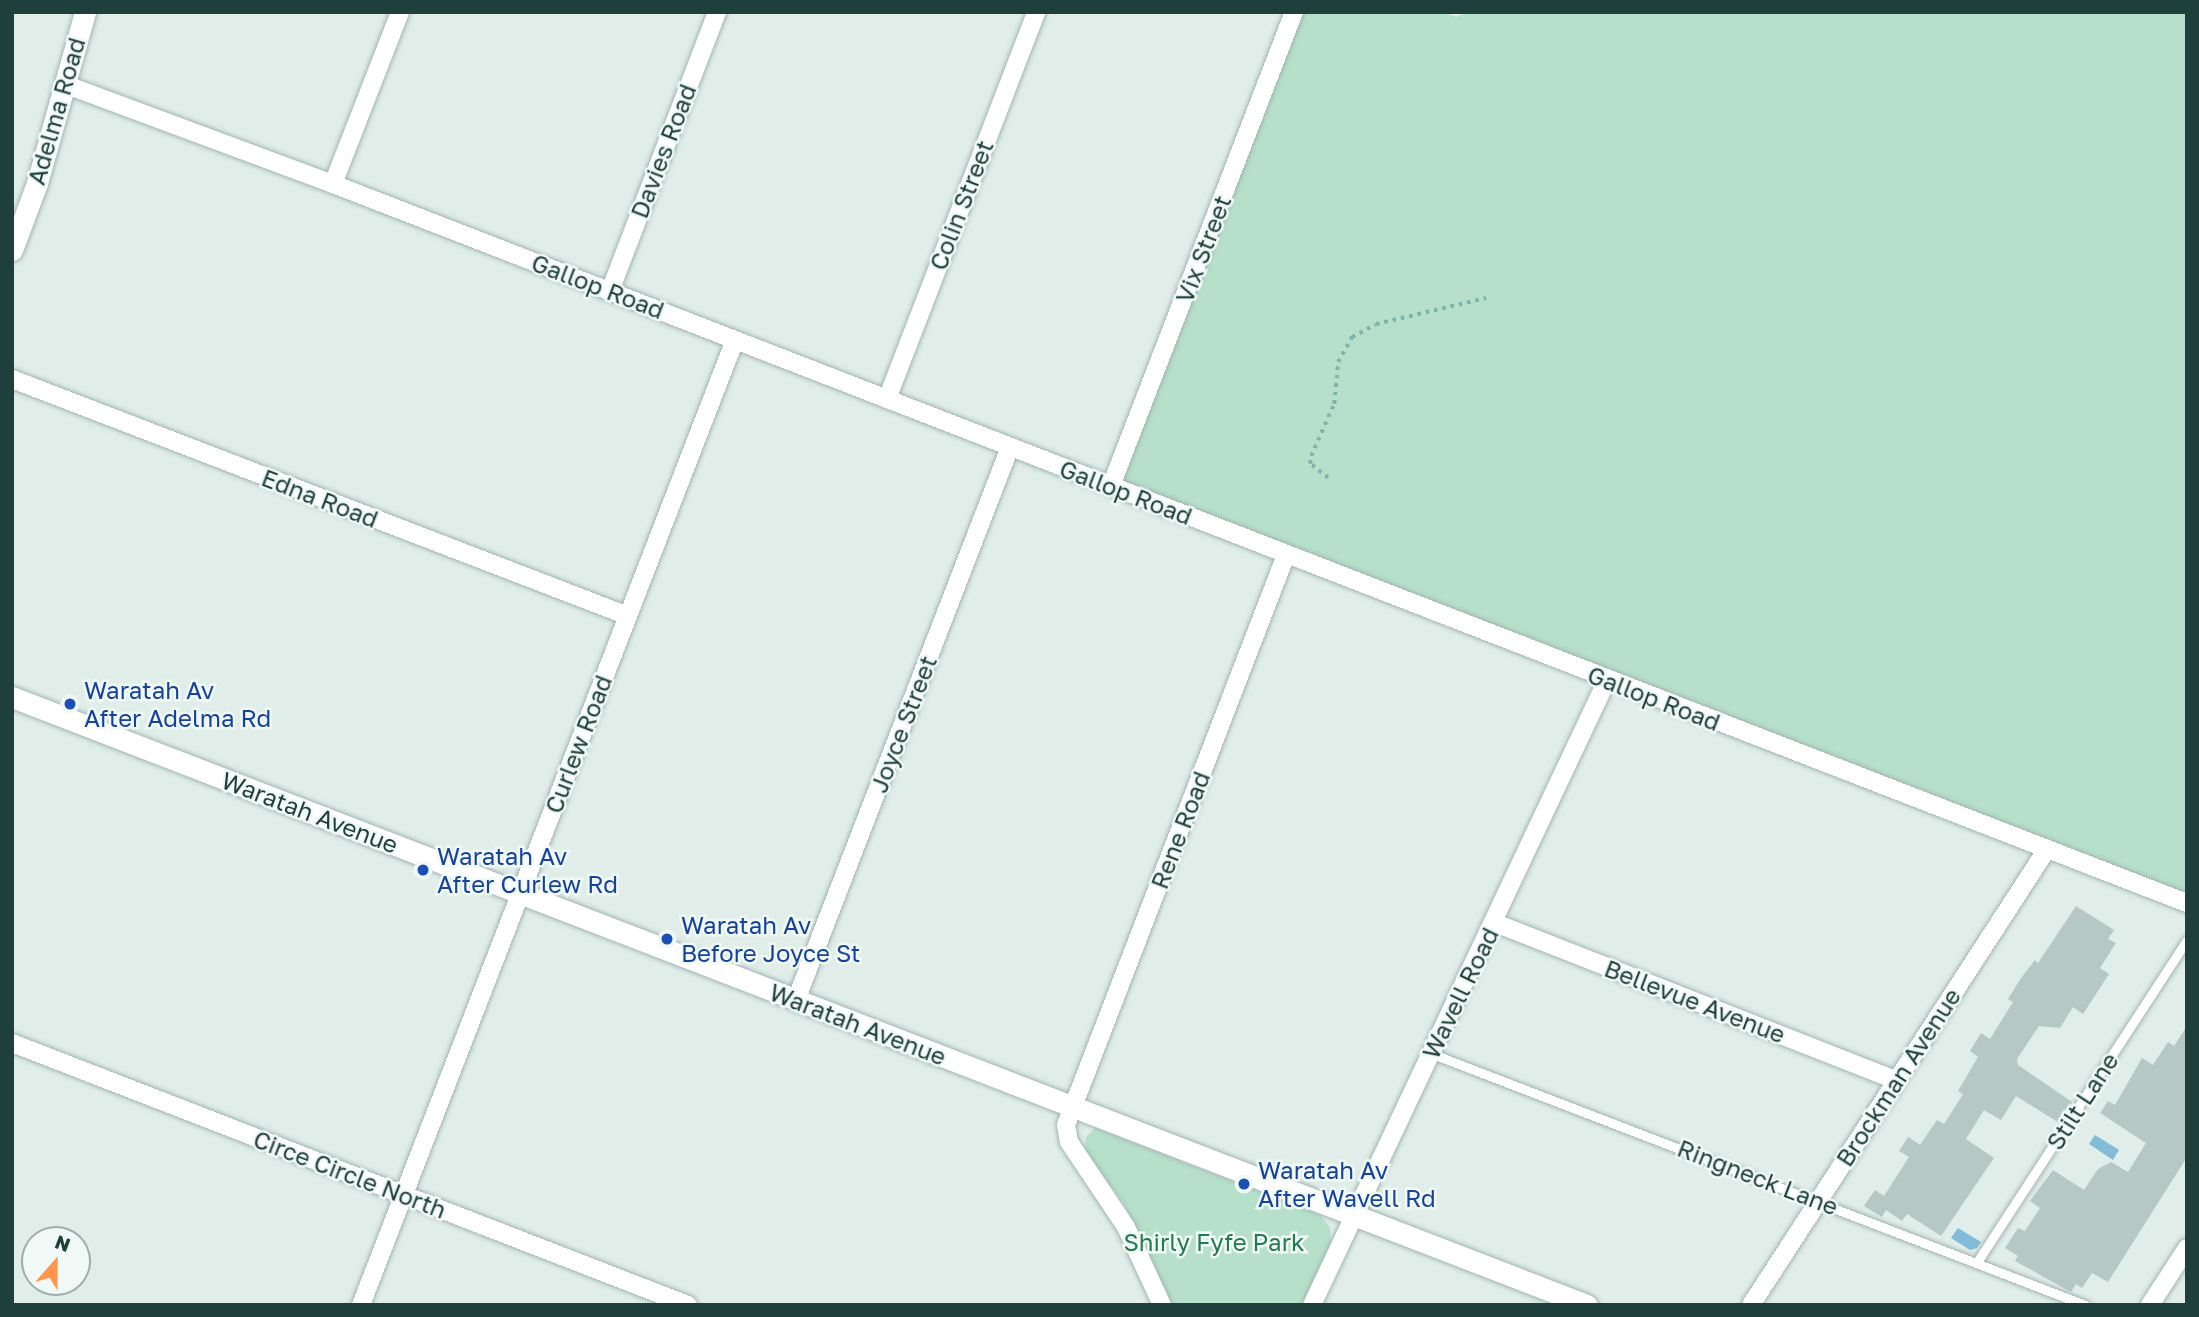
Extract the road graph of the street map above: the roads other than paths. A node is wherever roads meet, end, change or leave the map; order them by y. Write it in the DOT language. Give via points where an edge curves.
graph roads {
  1 [pos="85,12"];
  2 [pos="400,12"];
  3 [pos="717,12"];
  4 [pos="1036,12"];
  5 [pos="1294,12"];
  6 [pos="64,84"];
  7 [pos="334,184"];
  8 [pos="12,250"];
  9 [pos="610,291"];
  10 [pos="735,340"];
  11 [pos="12,379"];
  12 [pos="887,398"];
  13 [pos="1010,447"];
  14 [pos="1111,486"];
  15 [pos="1286,555"];
  16 [pos="628,616"];
  17 [pos="1607,680"];
  18 [pos="12,697"];
  19 [pos="2047,849"];
  20 [pos="520,894"];
  21 [pos="2187,903"];
  22 [pos="1495,923"];
  23 [pos="2187,940"];
  24 [pos="796,1000"];
  25 [pos="12,1043"];
  26 [pos="1430,1052"];
  27 [pos="1896,1080"];
  28 [pos="1073,1106"];
  29 [pos="404,1195"];
  30 [pos="1819,1199"];
  31 [pos="1354,1216"];
  32 [pos="2187,1248"];
  33 [pos="1977,1262"];
  34 [pos="361,1305"];
  35 [pos="688,1305"];
  36 [pos="1162,1305"];
  37 [pos="1312,1305"];
  38 [pos="1587,1305"];
  39 [pos="1751,1305"];
  40 [pos="2085,1305"];
  41 [pos="2150,1305"];
  1 -- 6 [label="street, Adelma Road"];
  2 -- 7 [label="street"];
  3 -- 9 [label="street, Davies Road"];
  4 -- 12 [label="street, Colin Street"];
  5 -- 14 [label="street, Vix Street"];
  6 -- 7 [label="street, Gallop Road"];
  6 -- 8 [label="street, Adelma Road"];
  7 -- 9 [label="street, Gallop Road"];
  9 -- 10 [label="street, Gallop Road"];
  10 -- 12 [label="street, Gallop Road"];
  10 -- 16 [label="street, Curlew Road"];
  11 -- 16 [label="street, Edna Road"];
  12 -- 13 [label="street, Gallop Road"];
  13 -- 14 [label="street, Gallop Road"];
  13 -- 24 [label="street, Joyce Street"];
  14 -- 15 [label="street, Gallop Road"];
  15 -- 17 [label="street, Gallop Road"];
  15 -- 28 [label="street, Rene Road"];
  16 -- 20 [label="street, Curlew Road"];
  17 -- 19 [label="street, Gallop Road"];
  17 -- 22 [label="street, Wavell Road"];
  18 -- 20 [label="street, Waratah Avenue"];
  19 -- 21 [label="street, Gallop Road"];
  19 -- 27 [label="street, Brockman Avenue"];
  20 -- 24 [label="street, Waratah Avenue"];
  20 -- 29 [label="street, Curlew Road"];
  22 -- 26 [label="street, Wavell Road"];
  22 -- 27 [label="street, Bellevue Avenue"];
  23 -- 33 [label="lane, Stilt Lane"];
  24 -- 28 [label="street, Waratah Avenue"];
  25 -- 29 [label="street, Circe Circle North"];
  26 -- 30 [label="lane, Ringneck Lane"];
  26 -- 31 [label="street, Wavell Road"];
  27 -- 30 [label="street, Brockman Avenue"];
  28 -- 31 [label="street, Waratah Avenue"];
  28 -- 36 [label="street, Rene Road" via="1065,1135 1126,1227"];
  29 -- 34 [label="street, Curlew Road"];
  29 -- 35 [label="street, Circe Circle North"];
  30 -- 33 [label="lane, Ringneck Lane"];
  30 -- 39 [label="street, Brockman Avenue"];
  31 -- 37 [label="street, Wavell Road"];
  31 -- 38 [label="street, Waratah Avenue"];
  32 -- 41 [label="street"];
  33 -- 40 [label="lane, Ringneck Lane"];
}
